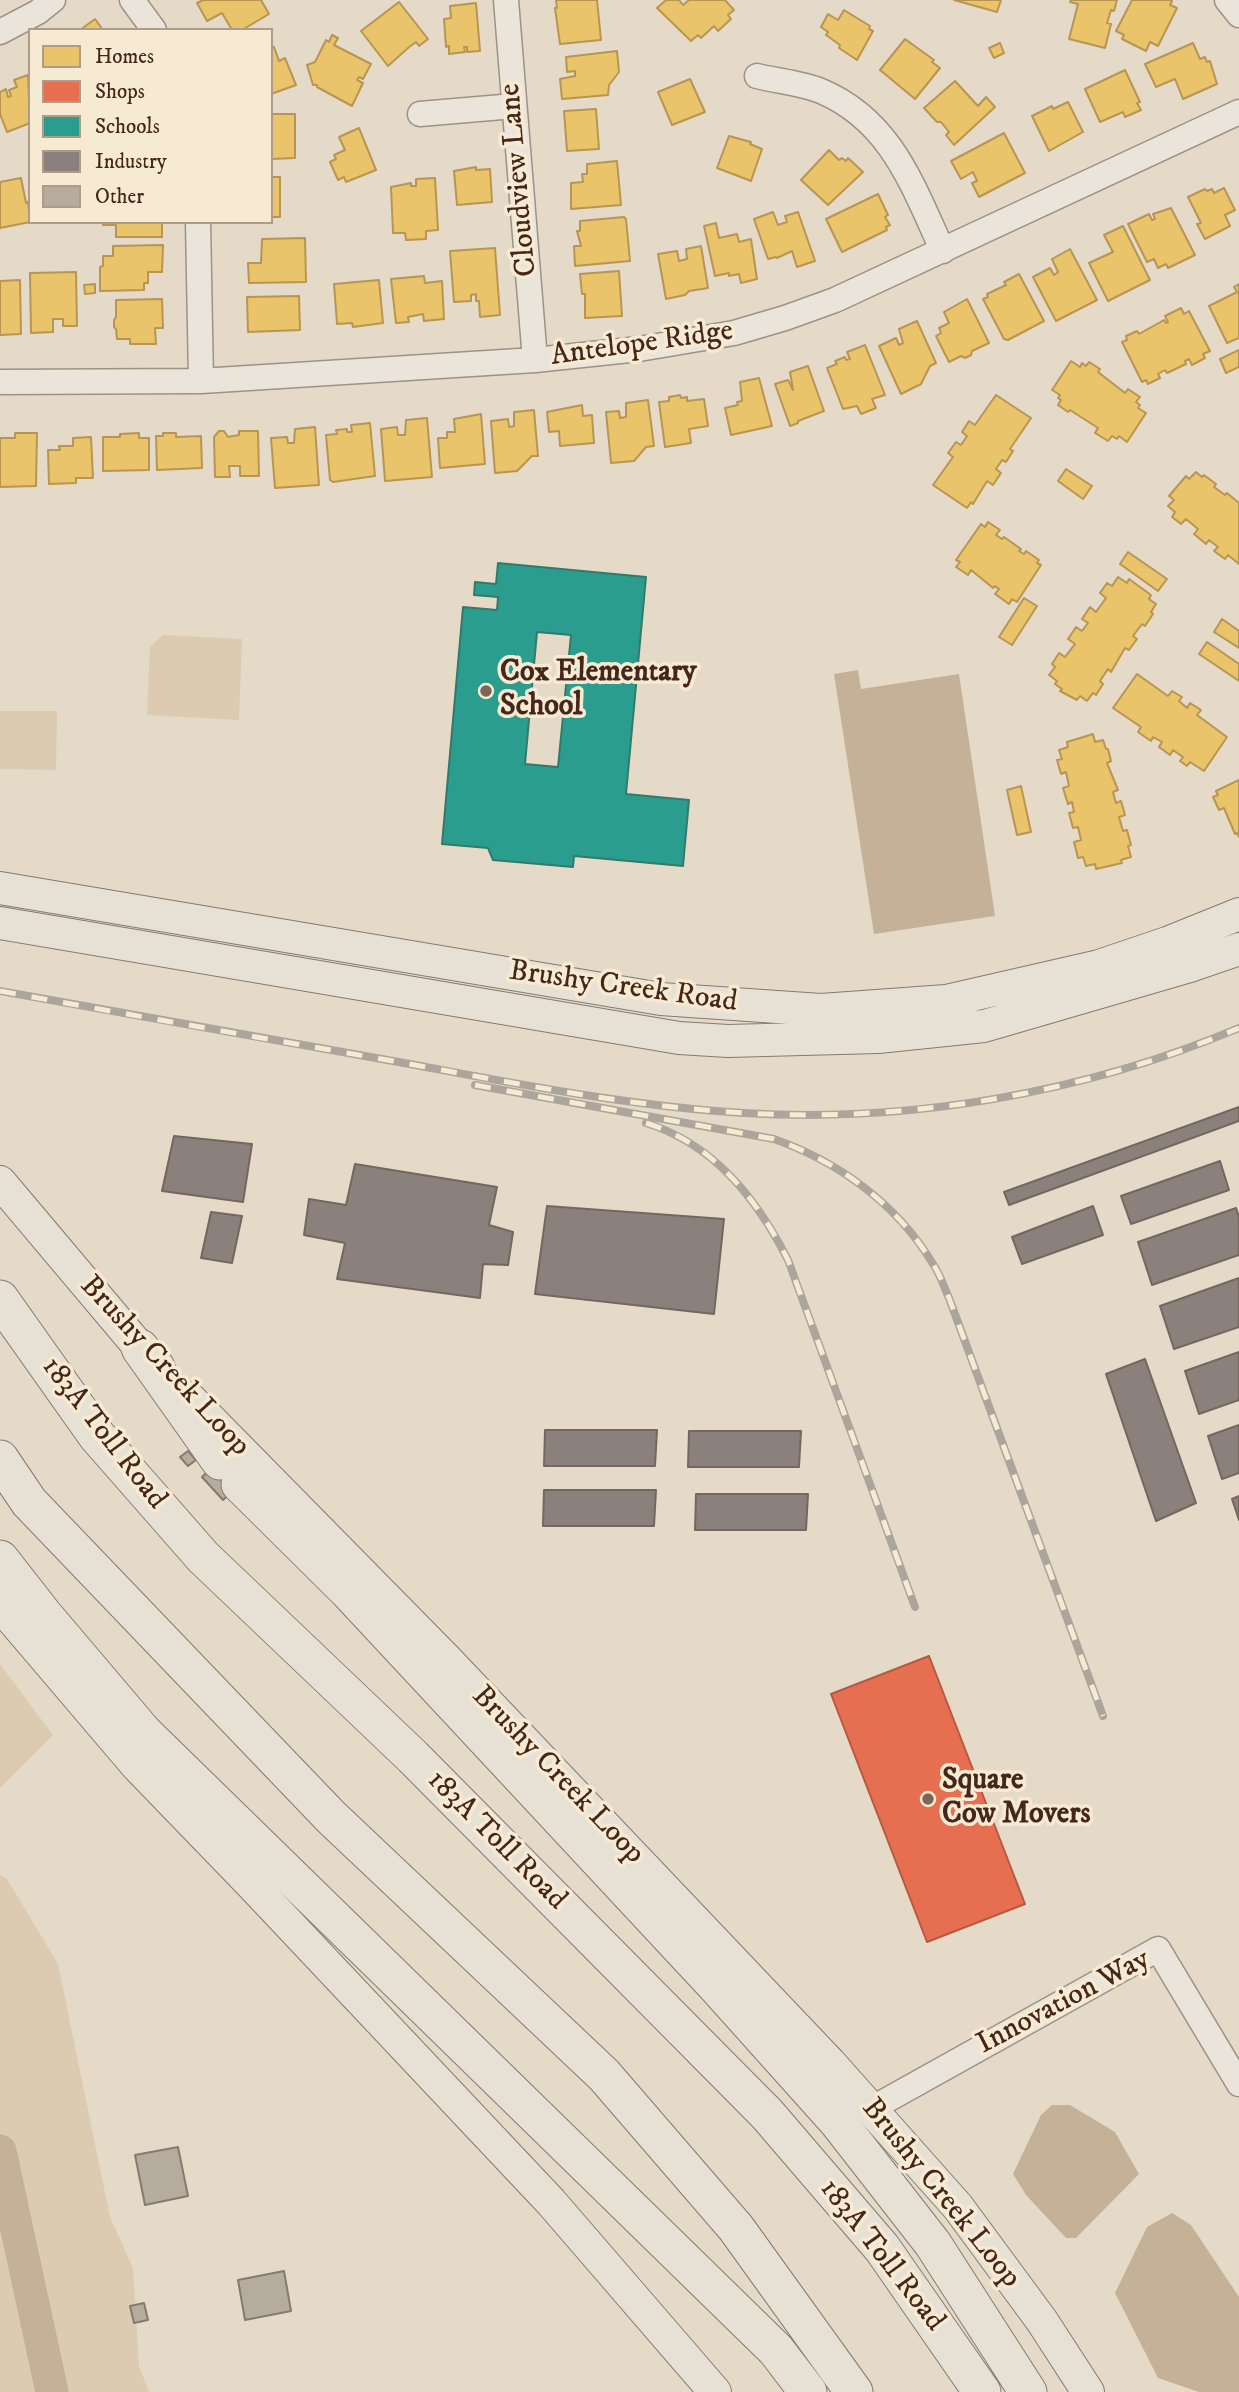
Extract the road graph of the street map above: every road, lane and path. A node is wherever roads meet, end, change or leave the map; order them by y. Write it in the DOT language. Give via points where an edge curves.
graph roads {
  1 [pos="53,0"];
  2 [pos="132,0"];
  3 [pos="506,0"];
  4 [pos="1227,0"];
  5 [pos="1239,15"];
  6 [pos="153,28"];
  7 [pos="0,32"];
  8 [pos="757,76"];
  9 [pos="514,106"];
  10 [pos="1239,112"];
  11 [pos="420,114"];
  12 [pos="198,224"];
  13 [pos="943,251"];
  14 [pos="535,360"];
  15 [pos="201,381"];
  16 [pos="0,382"];
  17 [pos="0,888"];
  18 [pos="1239,914"];
  19 [pos="0,923"];
  20 [pos="1239,949"];
  21 [pos="172,951"];
  22 [pos="720,1004"];
  23 [pos="0,1182"];
  24 [pos="0,1299"];
  25 [pos="140,1348"];
  26 [pos="0,1459"];
  27 [pos="0,1559"];
  28 [pos="0,1605"];
  29 [pos="1239,2084"];
  30 [pos="871,2109"];
  31 [pos="715,2392"];
  32 [pos="808,2392"];
  33 [pos="854,2392"];
  34 [pos="982,2392"];
  35 [pos="1028,2392"];
  36 [pos="1088,2392"];
  1 -- 7 [label="street"];
  2 -- 6 [label="street"];
  3 -- 9 [label="street, Cloudview Lane"];
  4 -- 5 [label="street"];
  8 -- 13 [label="street" via="820,91 879,131 897,155"];
  9 -- 11 [label="street"];
  9 -- 14 [label="street, Cloudview Lane"];
  10 -- 13 [label="street, Antelope Ridge"];
  12 -- 15 [label="street"];
  13 -- 14 [label="street, Antelope Ridge" via="835,300 734,333"];
  14 -- 15 [label="street, Antelope Ridge"];
  15 -- 16 [label="street, Antelope Ridge"];
  17 -- 22 [label="main road, Brushy Creek Road" via="661,999"];
  18 -- 22 [label="main road, Brushy Creek Road" via="1099,966 946,1001 821,1010"];
  19 -- 21 [label="main road, Brushy Creek Road"];
  20 -- 21 [label="main road, Brushy Creek Road" via="985,1026 878,1037 728,1041 679,1038"];
  21 -- 22 [label="main road" via="229,940 682,1019 702,1020 713,1015"];
  23 -- 25 [label="main road, Brushy Creek Loop"];
  24 -- 34 [label="highway, 183A Toll Road" via="97,1436 203,1557 413,1757 767,2114 882,2248"];
  25 -- 30 [label="main road, Brushy Creek Loop" via="446,1659"];
  25 -- 35 [label="highway" via="230,1472 347,1591 838,2122 933,2244"];
  26 -- 33 [label="highway" via="29,1502 331,1816 604,2076 736,2228"];
  27 -- 32 [label="highway" via="144,1732 766,2340"];
  28 -- 31 [label="main road" via="138,1767 551,2202"];
  29 -- 30 [label="street, Innovation Way" via="1158,1949"];
  30 -- 36 [label="main road, Brushy Creek Loop" via="958,2207"];
}
